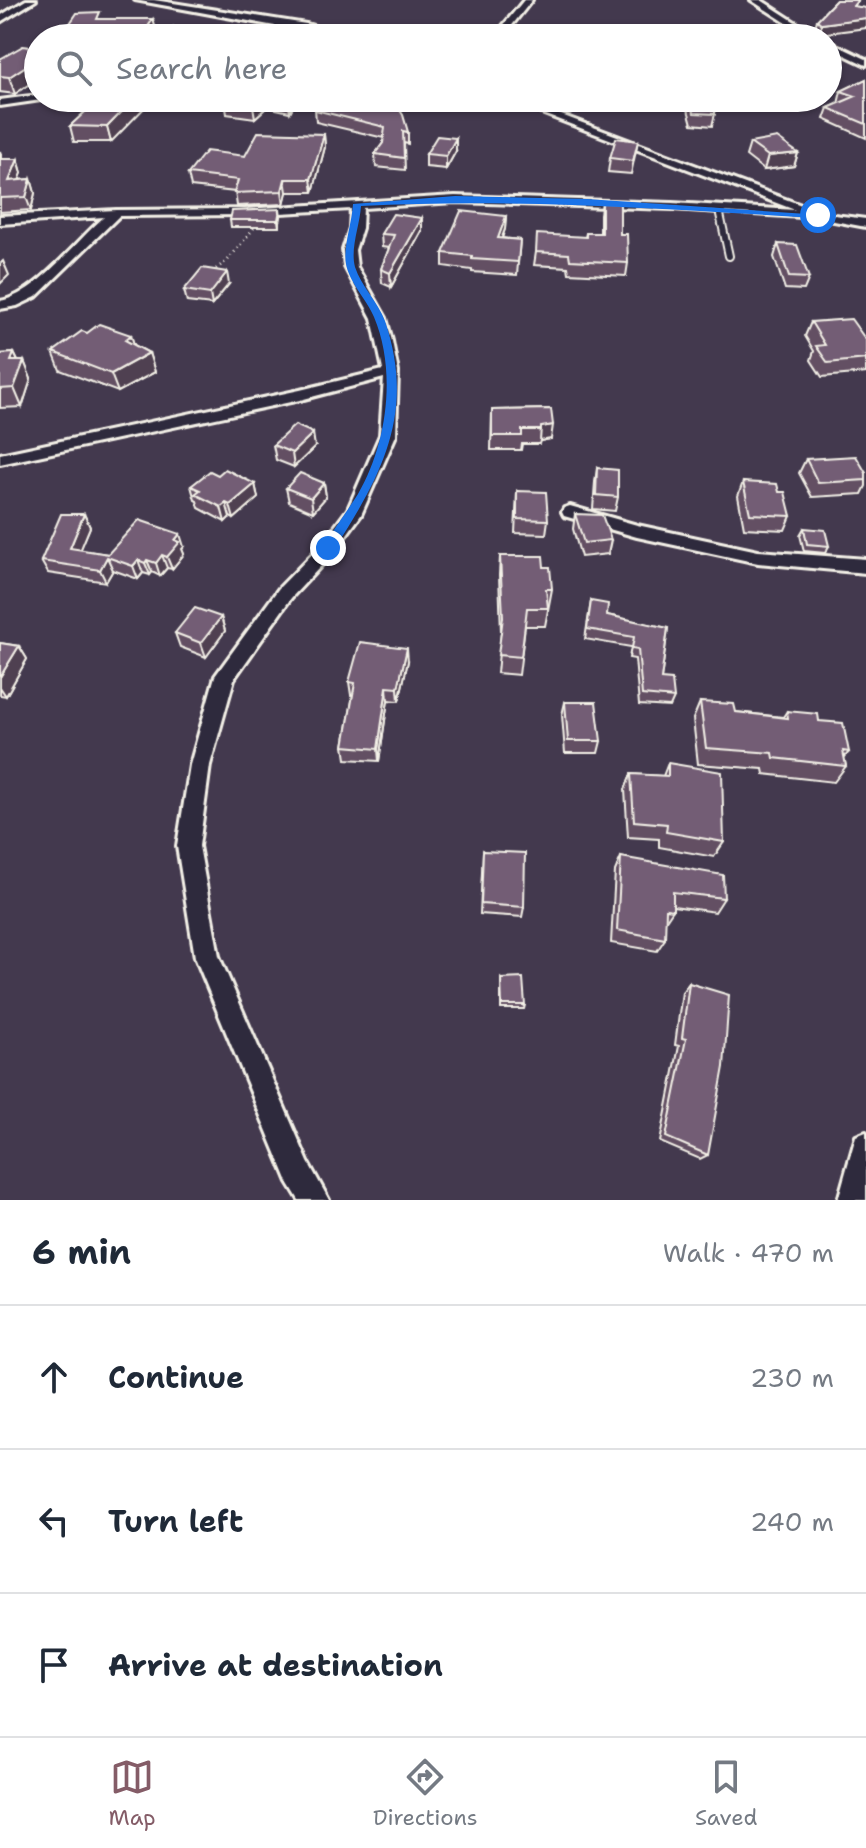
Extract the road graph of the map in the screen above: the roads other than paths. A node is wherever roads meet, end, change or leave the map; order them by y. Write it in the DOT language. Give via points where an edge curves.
graph roads {
  1 [pos="32,0"];
  2 [pos="139,0"];
  3 [pos="528,0"];
  4 [pos="755,0"];
  5 [pos="0,20"];
  6 [pos="287,24"];
  7 [pos="508,24"];
  8 [pos="794,24"];
  9 [pos="842,51"];
  10 [pos="866,62"];
  11 [pos="24,100"];
  12 [pos="0,103"];
  13 [pos="544,112"];
  14 [pos="357,204"];
  15 [pos="719,210"];
  16 [pos="116,213"];
  17 [pos="818,215"];
  18 [pos="0,220"];
  19 [pos="866,223"];
  20 [pos="729,256"];
  21 [pos="0,305"];
  22 [pos="391,372"];
  23 [pos="0,459"];
  24 [pos="570,512"];
  25 [pos="866,566"];
  26 [pos="866,1146"];
  27 [pos="315,1200"];
  28 [pos="852,1200"];
  1 -- 5 [label="street"];
  2 -- 6 [label="street"];
  3 -- 7 [label="street"];
  4 -- 8 [label="street"];
  9 -- 10 [label="street"];
  11 -- 12 [label="street"];
  13 -- 17 [label="street"];
  14 -- 15 [label="street" via="455,199"];
  14 -- 16 [label="street"];
  14 -- 22 [label="street" via="351,267 379,318"];
  15 -- 17 [label="street"];
  15 -- 20 [label="lane"];
  16 -- 18 [label="street"];
  16 -- 21 [label="street" via="36,292"];
  17 -- 19 [label="street"];
  22 -- 23 [label="street"];
  22 -- 27 [label="street" via="388,435 360,502 225,676 200,765 188,846 207,957 298,1172"];
  24 -- 25 [label="street" via="758,557"];
  26 -- 28 [label="street"];
}
